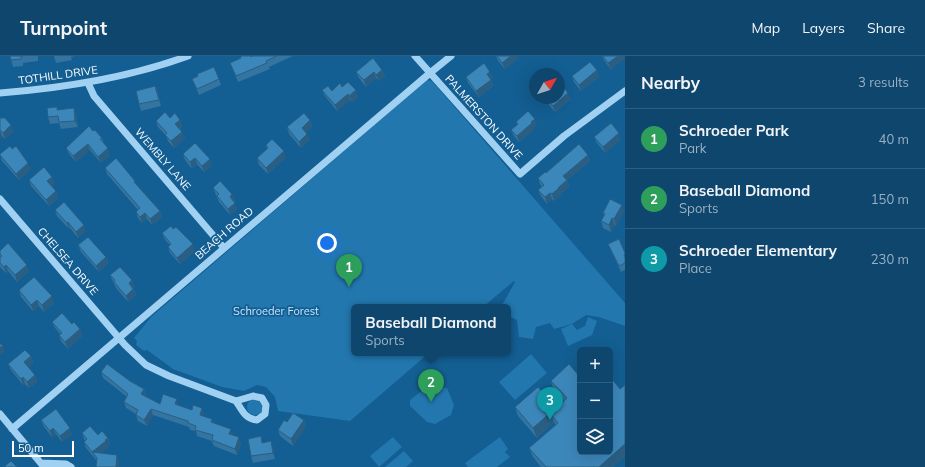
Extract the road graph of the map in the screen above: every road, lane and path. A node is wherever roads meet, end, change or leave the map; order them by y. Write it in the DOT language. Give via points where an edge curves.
graph roads {
  1 [pos="188,56"];
  2 [pos="415,56"];
  3 [pos="452,56"];
  4 [pos="430,73"];
  5 [pos="88,83"];
  6 [pos="625,91"];
  7 [pos="0,93"];
  8 [pos="0,199"];
  9 [pos="224,248"];
  10 [pos="119,338"];
  11 [pos="236,401"];
  12 [pos="0,414"];
  13 [pos="12,429"];
  14 [pos="42,465"];
  15 [pos="71,467"];
  1 -- 5 [label="street, TOTHILL DRIVE"];
  2 -- 4 [label="street, PALMERSTON DRIVE"];
  3 -- 4 [label="street, BEACH ROAD"];
  4 -- 6 [label="street, PALMERSTON DRIVE" via="520,174 564,136"];
  4 -- 9 [label="street, BEACH ROAD"];
  5 -- 7 [label="street, TOTHILL DRIVE"];
  5 -- 9 [label="street, WEMBLY LANE" via="94,96"];
  8 -- 10 [label="street, CHELSEA DRIVE"];
  9 -- 10 [label="street, BEACH ROAD"];
  10 -- 11 [label="street, CHELSEA DRIVE" via="139,359 154,369"];
  10 -- 13 [label="street, BEACH ROAD"];
  12 -- 13 [label="street"];
  13 -- 14 [label="street"];
  14 -- 15 [label="street" via="66,464"];
}
